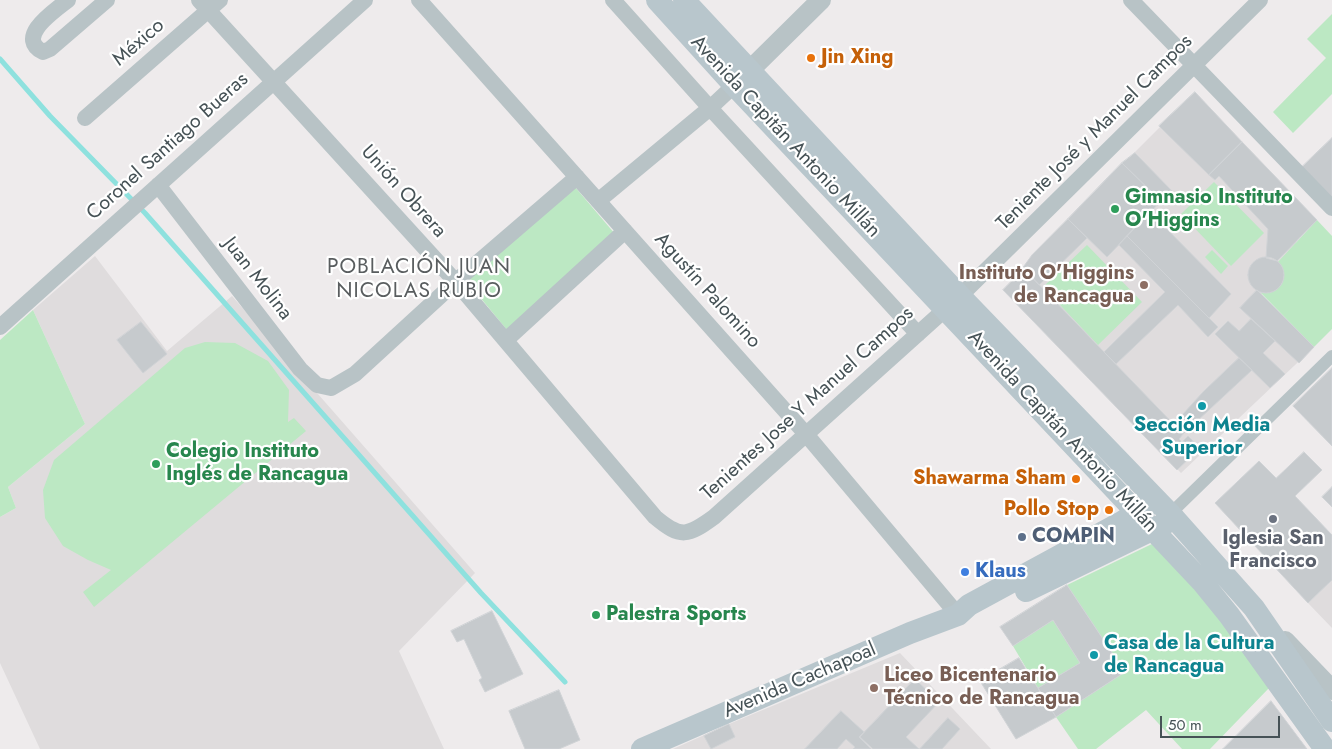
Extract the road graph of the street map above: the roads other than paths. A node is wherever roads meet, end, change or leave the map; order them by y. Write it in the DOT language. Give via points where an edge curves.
graph roads {
  1 [pos="68,0"];
  2 [pos="108,0"];
  3 [pos="365,0"];
  4 [pos="419,0"];
  5 [pos="613,0"];
  6 [pos="657,0"];
  7 [pos="684,0"];
  8 [pos="821,0"];
  9 [pos="1131,0"];
  10 [pos="1260,0"];
  11 [pos="209,4"];
  12 [pos="1193,66"];
  13 [pos="742,78"];
  14 [pos="273,82"];
  15 [pos="710,108"];
  16 [pos="85,118"];
  17 [pos="577,177"];
  18 [pos="158,185"];
  19 [pos="598,201"];
  20 [pos="1332,208"];
  21 [pos="625,231"];
  22 [pos="456,282"];
  23 [pos="953,302"];
  24 [pos="0,327"];
  25 [pos="918,334"];
  26 [pos="506,340"];
  27 [pos="1332,356"];
  28 [pos="806,433"];
  29 [pos="1167,511"];
  30 [pos="1145,521"];
  31 [pos="698,529"];
  32 [pos="1254,608"];
  33 [pos="958,614"];
  34 [pos="1332,690"];
  35 [pos="1332,721"];
  36 [pos="642,749"];
  37 [pos="1325,749"];
  1 -- 2 [label="street" via="37,27 34,34 37,49 43,52 50,49"];
  3 -- 14 [label="street, Coronel Santiago Bueras"];
  4 -- 17 [label="street, Agustín Palomino"];
  5 -- 15 [label="street, Avenida Capitán Antonio Millán"];
  6 -- 13 [label="main road, Avenida Capitán Antonio Millán"];
  7 -- 13 [label="main road, Avenida Capitán Antonio Millán"];
  8 -- 13 [label="street"];
  9 -- 12 [label="street"];
  10 -- 12 [label="street, Teniente José y Manuel Campos"];
  11 -- 14 [label="street, Unión Obrera"];
  11 -- 16 [label="street, México"];
  12 -- 20 [label="street"];
  12 -- 23 [label="street, Teniente José y Manuel Campos"];
  13 -- 15 [label="street"];
  13 -- 23 [label="main road, Avenida Capitán Antonio Millán"];
  14 -- 18 [label="street, Coronel Santiago Bueras"];
  14 -- 22 [label="street, Unión Obrera"];
  15 -- 19 [label="street"];
  15 -- 25 [label="street, Avenida Capitán Antonio Millán"];
  17 -- 19 [label="street, Agustín Palomino"];
  17 -- 22 [label="street"];
  18 -- 22 [label="street, Juan Molina" via="300,370 317,385 331,388 355,374"];
  18 -- 24 [label="street, Coronel Santiago Bueras"];
  19 -- 21 [label="street, Agustín Palomino"];
  21 -- 26 [label="street"];
  21 -- 28 [label="street, Agustín Palomino"];
  22 -- 26 [label="street, Unión Obrera"];
  23 -- 25 [label="street, Tenientes Jose Y Manuel Campos"];
  23 -- 29 [label="main road, Avenida Capitán Antonio Millán"];
  23 -- 30 [label="main road, Avenida Capitán Antonio Millán"];
  25 -- 28 [label="street, Tenientes Jose Y Manuel Campos"];
  26 -- 31 [label="street, Unión Obrera" via="654,517 676,533"];
  27 -- 29 [label="street"];
  28 -- 31 [label="street, Tenientes Jose Y Manuel Campos"];
  28 -- 33 [label="street, Agustín Palomino"];
  29 -- 30 [label="main road, Avenida Cachapoal"];
  29 -- 32 [label="main road, Avenida Capitán Antonio Millán"];
  30 -- 33 [label="main road, Avenida Cachapoal" via="973,616"];
  30 -- 37 [label="main road, Avenida Capitán Antonio Millán" via="1229,615"];
  32 -- 34 [label="street, Avenida Capitán Antonio Millán"];
  32 -- 35 [label="main road, Avenida Capitán Antonio Millán"];
  33 -- 36 [label="main road, Avenida Cachapoal"];
}
